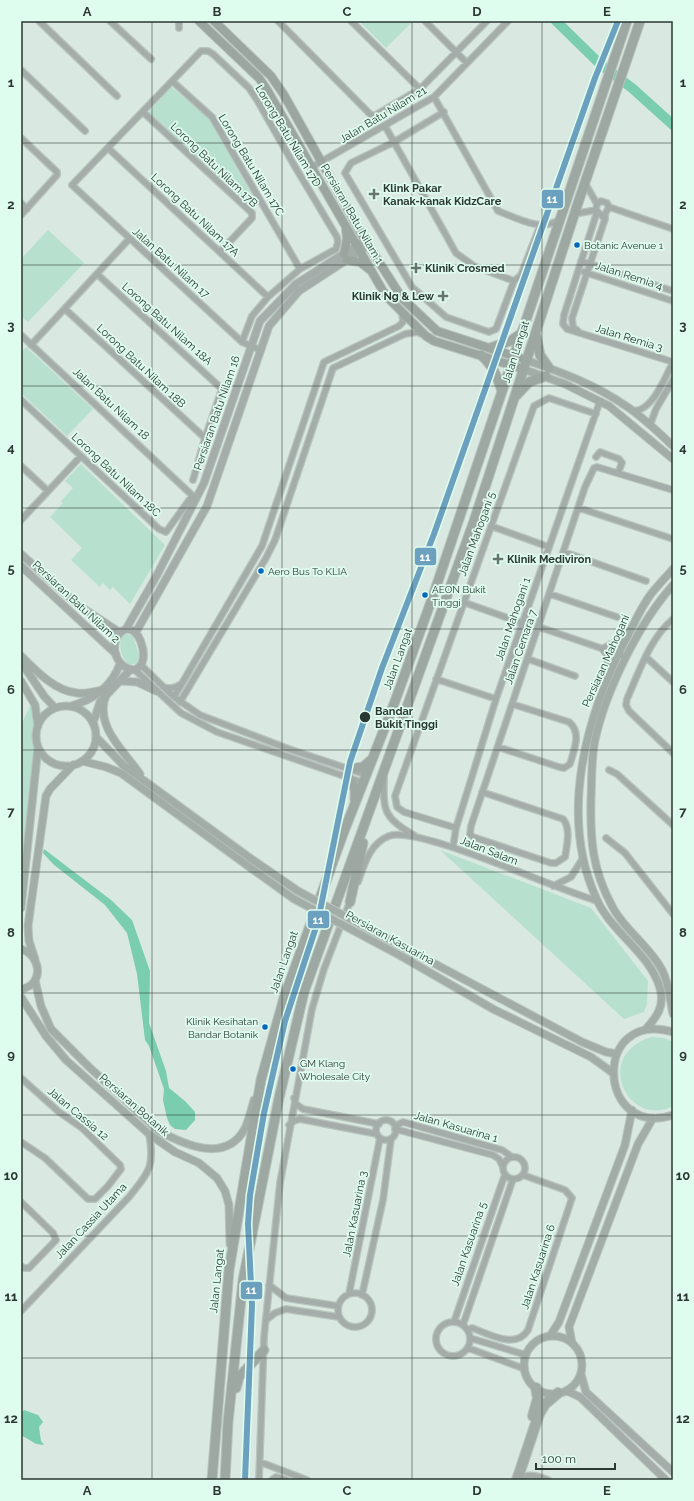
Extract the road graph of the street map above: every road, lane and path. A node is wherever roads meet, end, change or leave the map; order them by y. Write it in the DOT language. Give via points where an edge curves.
graph roads {
  1 [pos="39,21"];
  2 [pos="110,21"];
  3 [pos="179,21"];
  4 [pos="199,21"];
  5 [pos="214,21"];
  6 [pos="278,21"];
  7 [pos="351,21"];
  8 [pos="424,21"];
  9 [pos="487,21"];
  10 [pos="508,21"];
  11 [pos="627,21"];
  12 [pos="640,21"];
  13 [pos="179,28"];
  14 [pos="457,53"];
  15 [pos="151,59"];
  16 [pos="467,63"];
  17 [pos="21,70"];
  18 [pos="172,81"];
  19 [pos="420,89"];
  20 [pos="117,96"];
  21 [pos="434,97"];
  22 [pos="143,112"];
  23 [pos="444,112"];
  24 [pos="386,126"];
  25 [pos="85,131"];
  26 [pos="21,138"];
  27 [pos="394,142"];
  28 [pos="108,148"];
  29 [pos="322,163"];
  30 [pos="312,167"];
  31 [pos="585,183"];
  32 [pos="72,185"];
  33 [pos="21,203"];
  34 [pos="609,207"];
  35 [pos="597,208"];
  36 [pos="27,209"];
  37 [pos="574,214"];
  38 [pos="21,215"];
  39 [pos="561,218"];
  40 [pos="604,219"];
  41 [pos="540,226"];
  42 [pos="345,227"];
  43 [pos="673,229"];
  44 [pos="130,238"];
  45 [pos="367,243"];
  46 [pos="358,248"];
  47 [pos="220,252"];
  48 [pos="345,257"];
  49 [pos="582,261"];
  50 [pos="590,264"];
  51 [pos="300,269"];
  52 [pos="371,270"];
  53 [pos="579,270"];
  54 [pos="587,273"];
  55 [pos="97,274"];
  56 [pos="514,281"];
  57 [pos="673,291"];
  58 [pos="268,298"];
  59 [pos="673,301"];
  60 [pos="65,309"];
  61 [pos="402,312"];
  62 [pos="536,329"];
  63 [pos="522,333"];
  64 [pos="580,333"];
  65 [pos="21,335"];
  66 [pos="426,336"];
  67 [pos="242,342"];
  68 [pos="31,344"];
  69 [pos="250,347"];
  70 [pos="490,348"];
  71 [pos="260,350"];
  72 [pos="480,355"];
  73 [pos="515,356"];
  74 [pos="526,360"];
  75 [pos="673,362"];
  76 [pos="511,365"];
  77 [pos="523,369"];
  78 [pos="548,372"];
  79 [pos="673,380"];
  80 [pos="502,391"];
  81 [pos="21,400"];
  82 [pos="512,401"];
  83 [pos="600,401"];
  84 [pos="634,411"];
  85 [pos="596,414"];
  86 [pos="650,425"];
  87 [pos="205,438"];
  88 [pos="673,446"];
  89 [pos="81,456"];
  90 [pos="596,457"];
  91 [pos="673,459"];
  92 [pos="21,466"];
  93 [pos="618,473"];
  94 [pos="193,480"];
  95 [pos="673,490"];
  96 [pos="48,491"];
  97 [pos="196,497"];
  98 [pos="579,508"];
  99 [pos="21,520"];
  100 [pos="491,526"];
  101 [pos="673,539"];
  102 [pos="549,546"];
  103 [pos="564,552"];
  104 [pos="21,554"];
  105 [pos="258,554"];
  106 [pos="266,558"];
  107 [pos="21,566"];
  108 [pos="673,569"];
  109 [pos="646,581"];
  110 [pos="673,584"];
  111 [pos="550,594"];
  112 [pos="463,602"];
  113 [pos="617,617"];
  114 [pos="673,619"];
  115 [pos="522,623"];
  116 [pos="539,627"];
  117 [pos="126,629"];
  118 [pos="119,632"];
  119 [pos="136,632"];
  120 [pos="212,634"];
  121 [pos="628,636"];
  122 [pos="219,638"];
  123 [pos="603,648"];
  124 [pos="116,654"];
  125 [pos="619,654"];
  126 [pos="21,656"];
  127 [pos="646,657"];
  128 [pos="626,658"];
  129 [pos="528,659"];
  130 [pos="21,662"];
  131 [pos="120,664"];
  132 [pos="135,668"];
  133 [pos="610,674"];
  134 [pos="575,676"];
  135 [pos="436,679"];
  136 [pos="21,681"];
  137 [pos="121,681"];
  138 [pos="183,682"];
  139 [pos="673,682"];
  140 [pos="163,687"];
  141 [pos="156,691"];
  142 [pos="104,692"];
  143 [pos="174,697"];
  144 [pos="496,700"];
  145 [pos="180,702"];
  146 [pos="512,704"];
  147 [pos="71,706"];
  148 [pos="55,708"];
  149 [pos="403,719"];
  150 [pos="93,723"];
  151 [pos="38,726"];
  152 [pos="96,737"];
  153 [pos="38,747"];
  154 [pos="498,747"];
  155 [pos="673,753"];
  156 [pos="373,759"];
  157 [pos="82,762"];
  158 [pos="387,763"];
  159 [pos="73,765"];
  160 [pos="610,770"];
  161 [pos="350,773"];
  162 [pos="143,779"];
  163 [pos="368,780"];
  164 [pos="482,792"];
  165 [pos="356,804"];
  166 [pos="365,823"];
  167 [pos="673,825"];
  168 [pos="456,828"];
  169 [pos="417,837"];
  170 [pos="606,838"];
  171 [pos="453,847"];
  172 [pos="583,858"];
  173 [pos="23,873"];
  174 [pos="553,886"];
  175 [pos="598,901"];
  176 [pos="350,902"];
  177 [pos="21,908"];
  178 [pos="334,908"];
  179 [pos="673,914"];
  180 [pos="21,949"];
  181 [pos="35,959"];
  182 [pos="35,980"];
  183 [pos="21,989"];
  184 [pos="21,997"];
  185 [pos="673,1014"];
  186 [pos="645,1030"];
  187 [pos="673,1032"];
  188 [pos="617,1054"];
  189 [pos="613,1073"];
  190 [pos="21,1078"];
  191 [pos="261,1080"];
  192 [pos="294,1098"];
  193 [pos="632,1110"];
  194 [pos="329,1114"];
  195 [pos="673,1114"];
  196 [pos="653,1118"];
  197 [pos="328,1124"];
  198 [pos="378,1124"];
  199 [pos="289,1125"];
  200 [pos="395,1127"];
  201 [pos="149,1134"];
  202 [pos="378,1136"];
  203 [pos="391,1139"];
  204 [pos="179,1140"];
  205 [pos="21,1142"];
  206 [pos="175,1152"];
  207 [pos="512,1157"];
  208 [pos="503,1167"];
  209 [pos="504,1174"];
  210 [pos="523,1175"];
  211 [pos="513,1179"];
  212 [pos="21,1202"];
  213 [pos="21,1266"];
  214 [pos="229,1270"];
  215 [pos="269,1285"];
  216 [pos="349,1294"];
  217 [pos="362,1295"];
  218 [pos="338,1306"];
  219 [pos="21,1311"];
  220 [pos="339,1317"];
  221 [pos="266,1320"];
  222 [pos="454,1322"];
  223 [pos="463,1325"];
  224 [pos="468,1330"];
  225 [pos="550,1336"];
  226 [pos="470,1338"];
  227 [pos="572,1342"];
  228 [pos="468,1348"];
  229 [pos="264,1350"];
  230 [pos="526,1355"];
  231 [pos="524,1368"];
  232 [pos="581,1374"];
  233 [pos="536,1388"];
  234 [pos="562,1392"];
  235 [pos="228,1422"];
  236 [pos="260,1462"];
  237 [pos="673,1472"];
  238 [pos="540,1478"];
  239 [pos="212,1480"];
  240 [pos="225,1480"];
  241 [pos="259,1480"];
  242 [pos="272,1480"];
  243 [pos="286,1480"];
  244 [pos="307,1480"];
  245 [pos="509,1480"];
  246 [pos="518,1480"];
  247 [pos="548,1480"];
  248 [pos="666,1480"];
  1 -- 20 [label="street"];
  2 -- 15 [label="street"];
  3 -- 13 [label="street"];
  4 -- 30 [label="main road, Persiaran Batu Nilam 1" via="259,78"];
  5 -- 29 [label="main road, Persiaran Batu Nilam 1" via="271,76"];
  6 -- 19 [label="street" via="370,114 377,114"];
  7 -- 19 [label="street"];
  8 -- 14 [label="street"];
  9 -- 14 [label="street"];
  10 -- 16 [label="street, Jalan Batu Nilam 21"];
  11 -- 39 [label="highway, Jalan Langat"];
  12 -- 31 [label="highway, Jalan Langat"];
  14 -- 16 [label="street"];
  14 -- 19 [label="street"];
  16 -- 21 [label="street, Jalan Batu Nilam 21"];
  17 -- 25 [label="street"];
  18 -- 22 [label="street, Lorong Batu Nilam 17D"];
  18 -- 51 [label="street, Lorong Batu Nilam 17C" via="212,118"];
  18 -- 51 [label="street, Lorong Batu Nilam 17D" via="201,51 208,51 249,88 337,236 336,249"];
  21 -- 23 [label="street"];
  21 -- 24 [label="street, Jalan Batu Nilam 21"];
  22 -- 28 [label="street, Lorong Batu Nilam 17D"];
  22 -- 47 [label="street, Lorong Batu Nilam 17B" via="252,213 252,218"];
  23 -- 27 [label="street"];
  23 -- 41 [label="street" via="498,211"];
  24 -- 27 [label="street"];
  24 -- 29 [label="street, Jalan Batu Nilam 21"];
  26 -- 36 [label="street" via="57,175"];
  27 -- 56 [label="street" via="456,253 474,266"];
  27 -- 56 [label="street" via="351,163 345,174 412,287 446,318 489,332 496,329"];
  28 -- 32 [label="street, Lorong Batu Nilam 17D"];
  28 -- 47 [label="street, Lorong Batu Nilam 17A"];
  29 -- 30 [label="street, Jalan Batu Nilam 21"];
  29 -- 45 [label="main road, Persiaran Batu Nilam 1"];
  30 -- 42 [label="main road, Persiaran Batu Nilam 1"];
  31 -- 35 [label="street"];
  31 -- 37 [label="highway, Jalan Langat"];
  32 -- 44 [label="street, Jalan Batu Nilam 17"];
  33 -- 36 [label="street"];
  34 -- 35 [label="street" via="603,201"];
  34 -- 40 [label="street, Jalan Remia 3"];
  34 -- 43 [label="street"];
  35 -- 37 [label="street"];
  35 -- 40 [label="street"];
  35 -- 49 [label="street, Jalan Remia 3"];
  36 -- 38 [label="street"];
  37 -- 62 [label="highway, Jalan Langat"];
  39 -- 41 [label="street"];
  39 -- 63 [label="highway, Jalan Langat"];
  40 -- 50 [label="street, Jalan Remia 3"];
  41 -- 56 [label="street" via="521,276"];
  42 -- 46 [label="main road, Persiaran Batu Nilam 1"];
  42 -- 48 [label="main road"];
  44 -- 55 [label="street"];
  44 -- 67 [label="street, Jalan Batu Nilam 17"];
  45 -- 46 [label="street, Persiaran Batu Nilam 16"];
  45 -- 70 [label="main road, Persiaran Batu Nilam 1" via="402,298 432,327 444,334"];
  46 -- 48 [label="street, Persiaran Batu Nilam 16"];
  46 -- 52 [label="main road, Persiaran Batu Nilam 1"];
  47 -- 58 [label="street, Lorong Batu Nilam 17A"];
  48 -- 52 [label="main road" via="360,262"];
  48 -- 69 [label="street, Persiaran Batu Nilam 16" via="289,290 262,317"];
  48 -- 71 [label="street, Persiaran Batu Nilam 16" via="293,296 269,326"];
  49 -- 50 [label="street, Jalan Remia 4"];
  49 -- 53 [label="street, Jalan Remia 3"];
  50 -- 54 [label="street, Jalan Remia 3"];
  50 -- 57 [label="street, Jalan Remia 4"];
  51 -- 58 [label="street"];
  52 -- 61 [label="main road, Persiaran Batu Nilam 1" via="390,300"];
  53 -- 54 [label="street, Jalan Remia 4"];
  53 -- 64 [label="street, Jalan Remia 3" via="563,319 567,329"];
  54 -- 59 [label="street, Jalan Remia 4"];
  54 -- 64 [label="street, Jalan Remia 3" via="571,323"];
  55 -- 60 [label="street"];
  55 -- 87 [label="street, Lorong Batu Nilam 18A" via="222,389"];
  58 -- 67 [label="street" via="252,316"];
  60 -- 68 [label="street"];
  60 -- 87 [label="street, Lorong Batu Nilam 18B"];
  61 -- 66 [label="main road, Persiaran Batu Nilam 1"];
  61 -- 105 [label="street" via="403,322 398,326 324,362"];
  62 -- 74 [label="highway, Jalan Langat"];
  62 -- 78 [label="highway" via="540,355"];
  63 -- 70 [label="highway" via="510,341"];
  63 -- 73 [label="highway, Jalan Langat"];
  64 -- 75 [label="street, Jalan Remia 3"];
  65 -- 68 [label="street, Jalan Batu Nilam 18"];
  66 -- 72 [label="main road, Persiaran Batu Nilam 1" via="434,341"];
  66 -- 106 [label="street" via="416,332 404,334 333,368 275,540"];
  67 -- 69 [label="street, Jalan Batu Nilam 17"];
  68 -- 97 [label="street, Jalan Batu Nilam 18"];
  69 -- 71 [label="street, Jalan Batu Nilam 17"];
  69 -- 97 [label="street, Persiaran Batu Nilam 16" via="213,461"];
  70 -- 73 [label="main road, Persiaran Batu Nilam 1"];
  71 -- 119 [label="street, Persiaran Batu Nilam 16" via="207,506"];
  72 -- 76 [label="main road, Persiaran Batu Nilam 1"];
  72 -- 80 [label="highway" via="490,363"];
  73 -- 74 [label="main road, Persiaran Batu Nilam 1"];
  73 -- 76 [label="highway, Jalan Langat"];
  74 -- 77 [label="highway, Jalan Langat"];
  74 -- 78 [label="main road"];
  75 -- 84 [label="street" via="649,405 641,411"];
  76 -- 77 [label="main road, Persiaran Batu Nilam 1"];
  76 -- 80 [label="highway, Jalan Langat"];
  77 -- 78 [label="main road"];
  77 -- 82 [label="highway, Jalan Langat"];
  78 -- 82 [label="highway" via="530,382"];
  78 -- 83 [label="main road"];
  78 -- 84 [label="main road" via="573,377"];
  79 -- 86 [label="street"];
  80 -- 156 [label="highway, Jalan Langat" via="433,596"];
  81 -- 89 [label="street, Lorong Batu Nilam 18C"];
  82 -- 149 [label="highway, Jalan Langat" via="474,521"];
  83 -- 85 [label="street, Jalan Mahogani 1"];
  83 -- 91 [label="main road" via="618,412"];
  84 -- 86 [label="main road"];
  85 -- 100 [label="street, Jalan Mahogani 5" via="549,398 534,406"];
  85 -- 102 [label="street, Jalan Mahogani 1"];
  86 -- 88 [label="main road"];
  87 -- 94 [label="street, Lorong Batu Nilam 18A"];
  89 -- 96 [label="street"];
  89 -- 97 [label="street, Lorong Batu Nilam 18C" via="159,529 166,532"];
  90 -- 93 [label="street" via="600,452 619,459 622,463"];
  92 -- 96 [label="street"];
  93 -- 95 [label="street"];
  93 -- 98 [label="street, Jalan Cemara 7" via="597,466 594,468"];
  96 -- 99 [label="street"];
  97 -- 117 [label="street, Persiaran Batu Nilam 16" via="157,575"];
  98 -- 101 [label="street"];
  98 -- 103 [label="street, Jalan Cemara 7"];
  100 -- 102 [label="street"];
  100 -- 112 [label="street, Jalan Mahogani 5"];
  102 -- 115 [label="street, Jalan Mahogani 1"];
  103 -- 109 [label="street"];
  103 -- 111 [label="street, Jalan Cemara 7"];
  104 -- 118 [label="street, Persiaran Batu Nilam 2" via="78,606"];
  105 -- 106 [label="street"];
  105 -- 120 [label="street"];
  106 -- 122 [label="street"];
  107 -- 124 [label="street, Persiaran Batu Nilam 2"];
  108 -- 121 [label="main road, Persiaran Mahogani" via="651,594"];
  110 -- 128 [label="main road, Persiaran Mahogani" via="654,608"];
  111 -- 113 [label="street"];
  111 -- 116 [label="street, Jalan Cemara 7"];
  112 -- 115 [label="street"];
  112 -- 135 [label="street, Jalan Mahogani 5"];
  114 -- 127 [label="street" via="658,635"];
  115 -- 144 [label="street, Jalan Mahogani 1"];
  116 -- 123 [label="street"];
  116 -- 129 [label="street, Jalan Cemara 7"];
  117 -- 118 [label="street"];
  117 -- 119 [label="street"];
  118 -- 124 [label="street" via="114,645"];
  119 -- 132 [label="street" via="143,654"];
  120 -- 122 [label="street"];
  120 -- 138 [label="street"];
  121 -- 123 [label="street"];
  121 -- 125 [label="main road, Persiaran Mahogani"];
  122 -- 145 [label="street"];
  123 -- 125 [label="street"];
  123 -- 133 [label="street"];
  124 -- 131 [label="street"];
  125 -- 128 [label="street"];
  125 -- 133 [label="main road, Persiaran Mahogani"];
  126 -- 142 [label="main road" via="44,678 65,690 78,694"];
  127 -- 139 [label="street"];
  127 -- 155 [label="street" via="626,705 629,711"];
  128 -- 185 [label="main road, Persiaran Mahogani" via="609,696 595,741 592,763 591,842 598,876 612,908 662,970"];
  129 -- 134 [label="street"];
  129 -- 146 [label="street, Jalan Cemara 7"];
  130 -- 148 [label="main road"];
  131 -- 132 [label="street"];
  131 -- 142 [label="street" via="115,677"];
  132 -- 137 [label="street"];
  132 -- 140 [label="street"];
  132 -- 141 [label="street"];
  133 -- 172 [label="main road, Persiaran Mahogani" via="592,719 583,764 579,835"];
  135 -- 144 [label="street"];
  135 -- 168 [label="street, Jalan Mahogani 5" via="395,801 397,807 404,812"];
  136 -- 151 [label="main road" via="35,705"];
  137 -- 141 [label="street" via="137,682"];
  137 -- 142 [label="street"];
  138 -- 140 [label="street" via="169,689"];
  138 -- 143 [label="street"];
  140 -- 143 [label="street"];
  141 -- 161 [label="street" via="181,713 217,732"];
  142 -- 147 [label="street"];
  142 -- 150 [label="street"];
  142 -- 162 [label="main road" via="103,715 109,732"];
  143 -- 145 [label="street"];
  144 -- 168 [label="street, Jalan Mahogani 1"];
  145 -- 161 [label="street" via="200,715"];
  146 -- 154 [label="street, Jalan Cemara 7"];
  146 -- 154 [label="street" via="569,722 574,726 577,732 570,764 564,768"];
  147 -- 148 [label="main road"];
  147 -- 150 [label="main road" via="84,712"];
  148 -- 151 [label="main road" via="48,712"];
  149 -- 158 [label="highway, Jalan Langat"];
  149 -- 163 [label="highway" via="393,733 378,774"];
  150 -- 152 [label="main road"];
  151 -- 153 [label="main road"];
  152 -- 157 [label="main road" via="90,755"];
  152 -- 162 [label="main road, Persiaran Kasuarina" via="113,756"];
  153 -- 159 [label="main road" via="52,762 64,766"];
  153 -- 173 [label="main road"];
  154 -- 164 [label="street, Jalan Cemara 7"];
  156 -- 161 [label="highway"];
  156 -- 163 [label="highway, Jalan Langat"];
  157 -- 159 [label="main road"];
  157 -- 189 [label="main road, Persiaran Kasuarina, bridge" via="121,773 294,898 493,1009 591,1057"];
  158 -- 166 [label="highway, Jalan Langat"];
  158 -- 169 [label="street" via="383,797 385,809 389,818"];
  159 -- 181 [label="main road" via="46,796 28,926 29,941"];
  160 -- 167 [label="street"];
  161 -- 163 [label="street"];
  161 -- 165 [label="highway"];
  162 -- 188 [label="main road, Persiaran Kasuarina, bridge" via="298,891 582,1042"];
  163 -- 165 [label="highway, Jalan Langat"];
  163 -- 178 [label="highway" via="372,789 335,887"];
  164 -- 164 [label="street, Jalan Cemara 7" via="471,826 470,834 473,837 556,863 565,857 568,837 566,822 560,817"];
  165 -- 191 [label="highway, Jalan Langat" via="287,989"];
  166 -- 176 [label="highway"];
  166 -- 178 [label="highway, Jalan Langat"];
  168 -- 171 [label="street, Jalan Mahogani 1"];
  169 -- 171 [label="street, Jalan Salam"];
  169 -- 176 [label="street" via="391,835 378,843 366,860"];
  170 -- 179 [label="street" via="625,853"];
  171 -- 174 [label="street, Jalan Salam"];
  172 -- 174 [label="street" via="571,877"];
  172 -- 175 [label="main road, Persiaran Mahogani"];
  173 -- 177 [label="main road"];
  174 -- 175 [label="street, Jalan Salam"];
  175 -- 186 [label="main road, Persiaran Mahogani" via="649,964 659,986 663,1002 655,1019"];
  176 -- 192 [label="street" via="324,969 312,1009"];
  178 -- 235 [label="highway, Jalan Langat" via="304,992 279,1098 243,1280"];
  180 -- 181 [label="main road"];
  181 -- 182 [label="main road, Persiaran Botanik" via="38,970"];
  182 -- 183 [label="main road"];
  182 -- 204 [label="main road, Persiaran Botanik" via="51,1029 159,1131"];
  184 -- 201 [label="main road, Persiaran Botanik" via="46,1036 66,1060"];
  186 -- 187 [label="main road"];
  186 -- 188 [label="main road" via="631,1037"];
  188 -- 189 [label="main road"];
  189 -- 193 [label="main road" via="618,1094"];
  190 -- 205 [label="street, Jalan Cassia 12" via="59,1112 82,1128 120,1165 119,1172 95,1199 88,1199 45,1158"];
  191 -- 204 [label="main road, Persiaran Botanik" via="245,1128 232,1144 210,1150"];
  191 -- 214 [label="highway, Jalan Langat"];
  192 -- 194 [label="street" via="296,1104 303,1109"];
  192 -- 199 [label="street"];
  193 -- 196 [label="main road"];
  193 -- 225 [label="main road" via="624,1145 560,1322"];
  194 -- 197 [label="street"];
  194 -- 198 [label="street"];
  195 -- 196 [label="main road"];
  196 -- 227 [label="main road" via="638,1144 568,1327"];
  197 -- 199 [label="street" via="300,1119"];
  197 -- 202 [label="street"];
  198 -- 200 [label="street" via="387,1121"];
  198 -- 202 [label="street"];
  199 -- 215 [label="street"];
  200 -- 203 [label="street" via="395,1135"];
  200 -- 207 [label="street, Jalan Kasuarina 1" via="403,1122 502,1150"];
  200 -- 208 [label="street, Jalan Kasuarina 1" via="493,1155 499,1159"];
  201 -- 206 [label="main road, Persiaran Botanik"];
  201 -- 219 [label="street, Jalan Cassia Utama" via="152,1165 146,1176 130,1197"];
  202 -- 203 [label="street" via="385,1140"];
  202 -- 216 [label="street, Jalan Kasuarina 3"];
  203 -- 217 [label="street" via="383,1200"];
  204 -- 206 [label="main road"];
  206 -- 214 [label="main road, Persiaran Botanik" via="207,1168 225,1191 231,1215"];
  207 -- 208 [label="street"];
  207 -- 210 [label="street" via="519,1158 524,1163"];
  208 -- 209 [label="street"];
  209 -- 211 [label="street"];
  209 -- 222 [label="street, Jalan Kasuarina 5"];
  210 -- 211 [label="street"];
  210 -- 224 [label="street, Jalan Kasuarina 6" via="565,1190 572,1198 528,1330 523,1338 515,1341 472,1328"];
  211 -- 223 [label="street, Jalan Kasuarina 5"];
  212 -- 213 [label="street" via="56,1236 56,1240 30,1268"];
  214 -- 239 [label="highway, Jalan Langat"];
  215 -- 218 [label="street" via="286,1298"];
  215 -- 221 [label="street"];
  216 -- 217 [label="street"];
  216 -- 218 [label="street"];
  217 -- 220 [label="street" via="370,1302 372,1308 371,1318 366,1324 353,1328 345,1325"];
  218 -- 220 [label="street"];
  220 -- 221 [label="street" via="286,1309"];
  221 -- 229 [label="street"];
  222 -- 223 [label="street"];
  222 -- 228 [label="street" via="440,1328 437,1335 438,1346 451,1356"];
  223 -- 224 [label="street"];
  224 -- 226 [label="street"];
  225 -- 227 [label="main road" via="566,1338"];
  225 -- 230 [label="main road" via="535,1342"];
  226 -- 228 [label="street"];
  226 -- 230 [label="street"];
  227 -- 232 [label="main road" via="582,1360"];
  228 -- 231 [label="street"];
  229 -- 235 [label="highway" via="239,1377"];
  229 -- 236 [label="street"];
  230 -- 231 [label="main road"];
  231 -- 233 [label="main road"];
  232 -- 234 [label="main road" via="573,1386"];
  232 -- 237 [label="street" via="586,1392"];
  233 -- 234 [label="main road" via="543,1392"];
  233 -- 245 [label="highway" via="536,1407"];
  234 -- 246 [label="highway" via="545,1404 538,1414"];
  234 -- 248 [label="street" via="580,1397"];
  235 -- 240 [label="highway, Jalan Langat"];
  236 -- 241 [label="street"];
  236 -- 244 [label="street"];
  238 -- 246 [label="street" via="527,1475"];
  238 -- 247 [label="street"];
  242 -- 243 [label="street" via="276,1477"];
}
